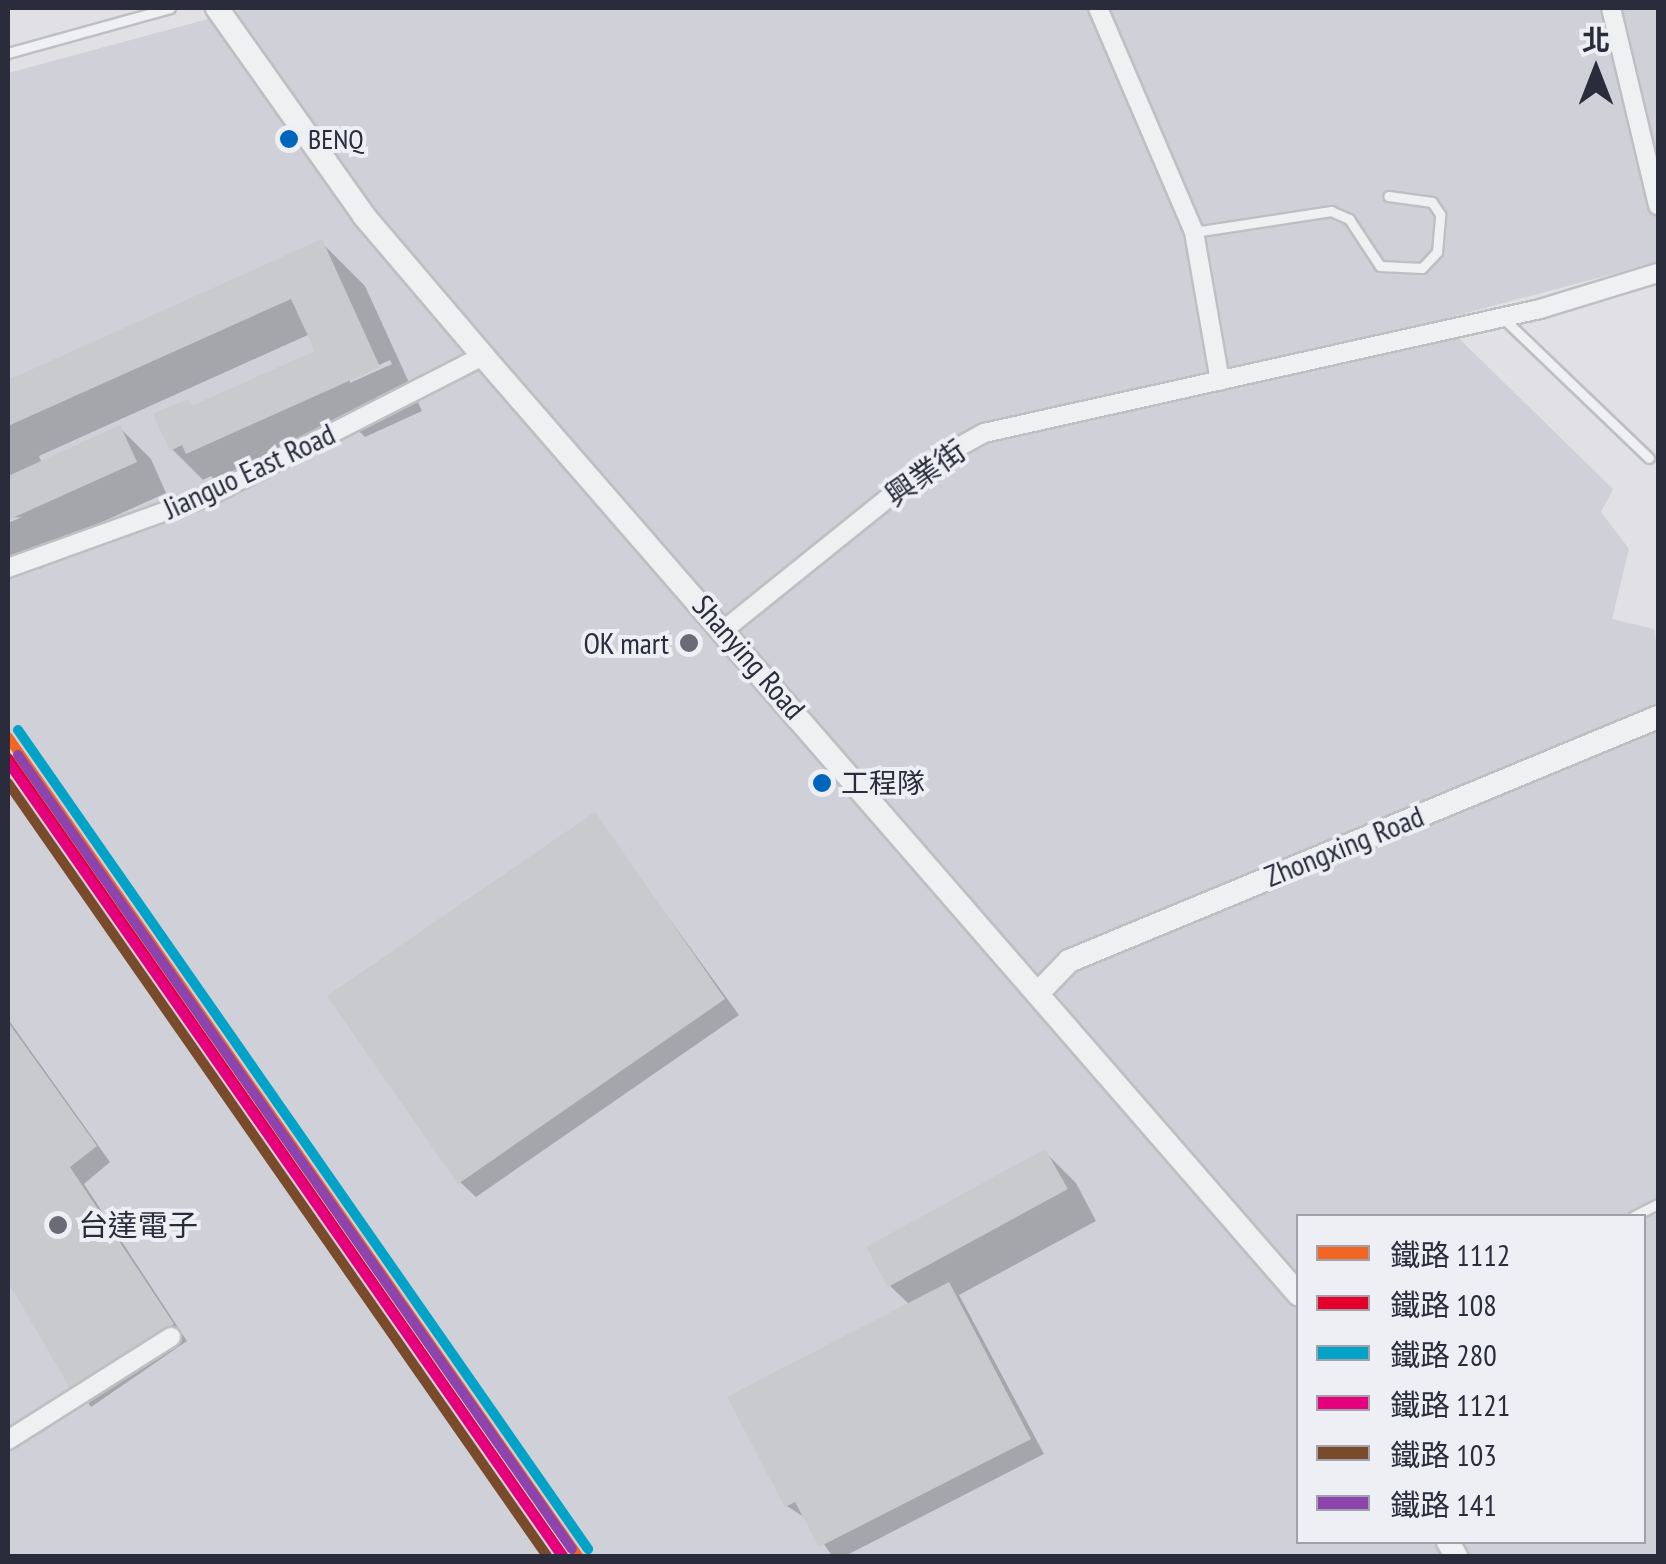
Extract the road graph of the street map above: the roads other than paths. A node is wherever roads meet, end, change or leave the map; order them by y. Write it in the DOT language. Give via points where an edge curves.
graph roads {
  1 [pos="170,8"];
  2 [pos="217,8"];
  3 [pos="1098,8"];
  4 [pos="1611,8"];
  5 [pos="8,53"];
  6 [pos="1388,196"];
  7 [pos="1658,206"];
  8 [pos="1194,232"];
  9 [pos="1658,273"];
  10 [pos="1501,316"];
  11 [pos="483,356"];
  12 [pos="1220,381"];
  13 [pos="1649,458"];
  14 [pos="8,568"];
  15 [pos="725,629"];
  16 [pos="1658,717"];
  17 [pos="1040,991"];
  18 [pos="1296,1292"];
  19 [pos="171,1337"];
  20 [pos="8,1440"];
  1 -- 5 [label="lane"];
  2 -- 11 [label="street, Shanying Road" via="364,216"];
  3 -- 8 [label="street"];
  4 -- 7 [label="street"];
  6 -- 8 [label="lane" via="1432,202 1440,214 1437,252 1422,268 1380,266 1349,218 1330,211"];
  8 -- 12 [label="street"];
  9 -- 10 [label="street, 興業街"];
  10 -- 12 [label="street, 興業街"];
  10 -- 13 [label="lane"];
  11 -- 14 [label="street, Jianguo East Road" via="212,494"];
  11 -- 15 [label="street, Shanying Road"];
  12 -- 15 [label="street, 興業街" via="984,434 936,460"];
  15 -- 17 [label="street, Shanying Road"];
  16 -- 17 [label="street, Zhongxing Road" via="1069,960"];
  17 -- 18 [label="street, Shanying Road"];
  19 -- 20 [label="street"];
}
